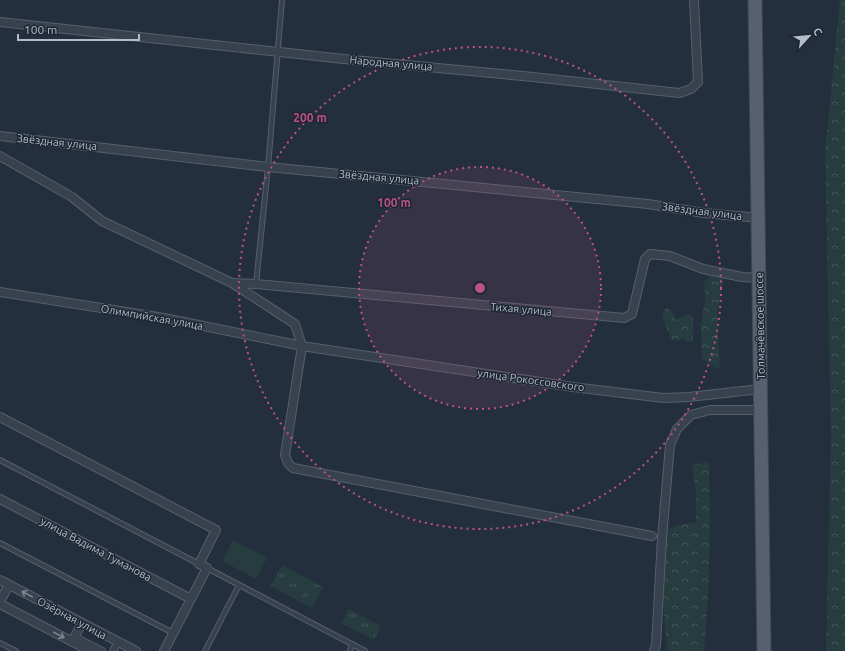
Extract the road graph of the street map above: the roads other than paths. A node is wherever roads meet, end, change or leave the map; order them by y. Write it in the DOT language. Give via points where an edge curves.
graph roads {
  1 [pos="282,0"];
  2 [pos="694,0"];
  3 [pos="755,0"];
  4 [pos="0,22"];
  5 [pos="277,52"];
  6 [pos="0,136"];
  7 [pos="0,156"];
  8 [pos="268,166"];
  9 [pos="759,218"];
  10 [pos="760,278"];
  11 [pos="232,283"];
  12 [pos="256,284"];
  13 [pos="0,292"];
  14 [pos="302,346"];
  15 [pos="760,389"];
  16 [pos="760,410"];
  17 [pos="0,417"];
  18 [pos="0,460"];
  19 [pos="0,498"];
  20 [pos="652,536"];
  21 [pos="0,543"];
  22 [pos="199,564"];
  23 [pos="207,568"];
  24 [pos="0,580"];
  25 [pos="8,585"];
  26 [pos="239,585"];
  27 [pos="191,598"];
  28 [pos="0,603"];
  29 [pos="82,623"];
  30 [pos="173,633"];
  31 [pos="74,639"];
  32 [pos="118,642"];
  33 [pos="0,643"];
  34 [pos="352,644"];
  35 [pos="16,651"];
  36 [pos="90,651"];
  37 [pos="102,651"];
  38 [pos="113,651"];
  39 [pos="136,651"];
  40 [pos="164,651"];
  41 [pos="205,651"];
  42 [pos="350,651"];
  43 [pos="365,651"];
  44 [pos="654,651"];
  45 [pos="764,651"];
  1 -- 5 [label="lane"];
  2 -- 5 [label="street, Народная улица" via="698,82 691,89 679,93"];
  3 -- 9 [label="main road, Толмачёвское шоссе"];
  4 -- 5 [label="street, Народная улица"];
  5 -- 8 [label="lane"];
  6 -- 8 [label="street, Звёздная улица"];
  7 -- 11 [label="street" via="72,197 102,221"];
  8 -- 9 [label="street, Звёздная улица" via="648,204"];
  8 -- 12 [label="lane"];
  9 -- 10 [label="main road, Толмачёвское шоссе"];
  10 -- 12 [label="street, Тихая улица" via="742,278 703,269 670,256 650,254 645,259 632,314 624,318"];
  10 -- 15 [label="main road, Толмачёвское шоссе"];
  11 -- 12 [label="street, Тихая улица"];
  11 -- 14 [label="street" via="295,324"];
  13 -- 14 [label="street, Олимпийская улица" via="164,318"];
  14 -- 15 [label="street, улица Рокоссовского" via="663,398"];
  14 -- 20 [label="street" via="285,455 293,468"];
  15 -- 16 [label="main road, Толмачёвское шоссе"];
  16 -- 44 [label="street" via="710,410 692,416 676,429 670,444"];
  16 -- 45 [label="main road, Толмачёвское шоссе"];
  17 -- 22 [label="street" via="216,530"];
  18 -- 22 [label="lane"];
  19 -- 27 [label="street, улица Вадима Туманова"];
  21 -- 30 [label="lane"];
  22 -- 23 [label="street"];
  23 -- 26 [label="lane"];
  23 -- 27 [label="street"];
  24 -- 25 [label="street, Озёрная улица"];
  25 -- 28 [label="street, Озёрная улица"];
  29 -- 25 [label="street, Озёрная улица, one-way"];
  26 -- 34 [label="lane"];
  26 -- 41 [label="lane"];
  27 -- 30 [label="street"];
  28 -- 31 [label="street, Озёрная улица, one-way"];
  29 -- 31 [label="street"];
  29 -- 32 [label="street, Озёрная улица"];
  30 -- 40 [label="street"];
  31 -- 36 [label="street, Озёрная улица"];
  31 -- 37 [label="street"];
  32 -- 38 [label="street"];
  32 -- 39 [label="street, Озёрная улица"];
  33 -- 35 [label="lane"];
  34 -- 42 [label="lane"];
  34 -- 43 [label="lane"];
}
